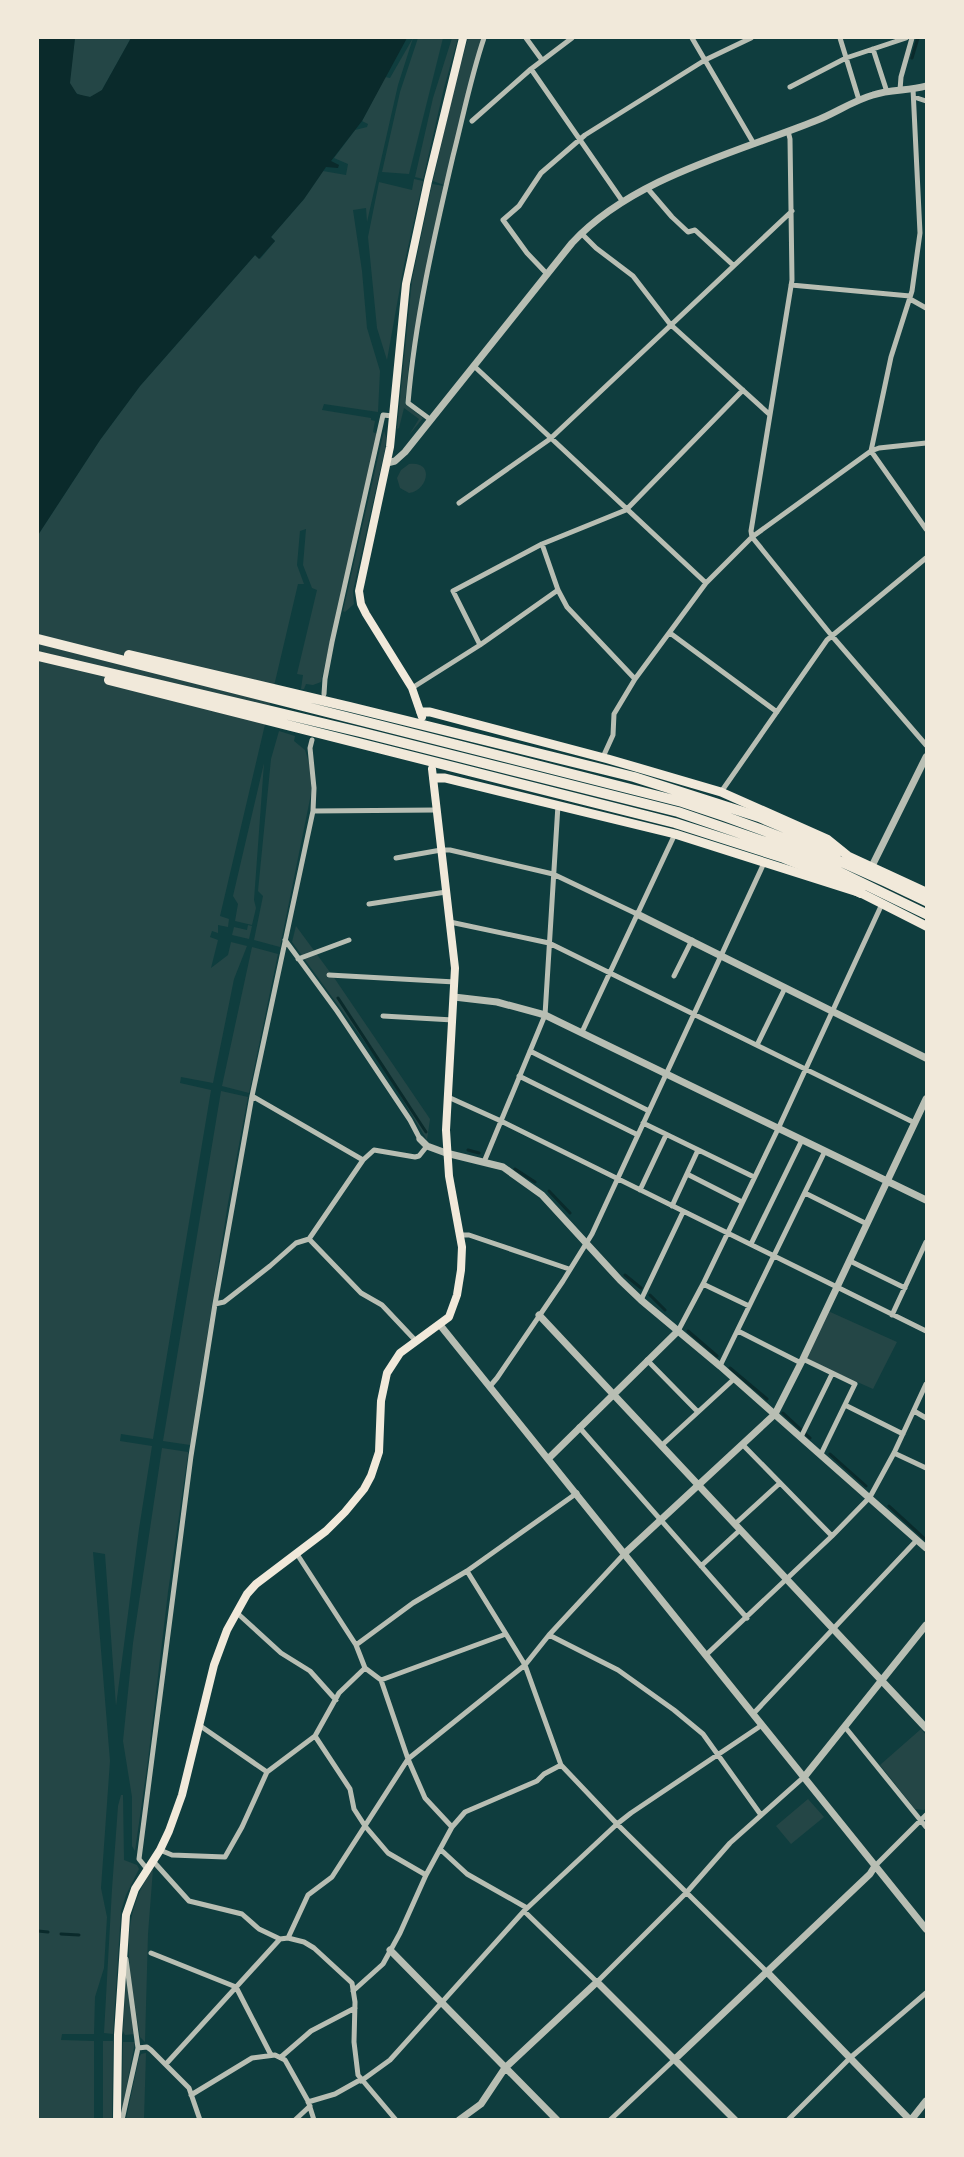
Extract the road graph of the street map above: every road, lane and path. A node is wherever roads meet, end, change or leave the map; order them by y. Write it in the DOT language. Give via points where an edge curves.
graph roads {
  1 [pos="463,38"];
  2 [pos="484,38"];
  3 [pos="526,38"];
  4 [pos="572,38"];
  5 [pos="692,38"];
  6 [pos="751,38"];
  7 [pos="840,38"];
  8 [pos="906,38"];
  9 [pos="912,38"];
  10 [pos="873,49"];
  11 [pos="846,58"];
  12 [pos="542,60"];
  13 [pos="705,60"];
  14 [pos="531,69"];
  15 [pos="927,86"];
  16 [pos="790,87"];
  17 [pos="900,90"];
  18 [pos="887,92"];
  19 [pos="914,92"];
  20 [pos="859,100"];
  21 [pos="927,100"];
  22 [pos="472,121"];
  23 [pos="788,131"];
  24 [pos="580,139"];
  25 [pos="754,144"];
  26 [pos="648,189"];
  27 [pos="919,199"];
  28 [pos="927,200"];
  29 [pos="623,202"];
  30 [pos="792,211"];
  31 [pos="581,233"];
  32 [pos="734,265"];
  33 [pos="547,274"];
  34 [pos="791,285"];
  35 [pos="910,298"];
  36 [pos="927,308"];
  37 [pos="670,324"];
  38 [pos="474,366"];
  39 [pos="743,390"];
  40 [pos="769,414"];
  41 [pos="393,416"];
  42 [pos="431,420"];
  43 [pos="550,439"];
  44 [pos="927,443"];
  45 [pos="871,451"];
  46 [pos="387,463"];
  47 [pos="459,503"];
  48 [pos="626,510"];
  49 [pos="927,529"];
  50 [pos="752,537"];
  51 [pos="542,544"];
  52 [pos="927,558"];
  53 [pos="706,583"];
  54 [pos="558,590"];
  55 [pos="670,633"];
  56 [pos="832,636"];
  57 [pos="38,638"];
  58 [pos="480,645"];
  59 [pos="38,657"];
  60 [pos="636,679"];
  61 [pos="412,688"];
  62 [pos="324,694"];
  63 [pos="296,700"];
  64 [pos="777,712"];
  65 [pos="421,715"];
  66 [pos="291,721"];
  67 [pos="312,740"];
  68 [pos="927,745"];
  69 [pos="927,757"];
  70 [pos="603,758"];
  71 [pos="433,773"];
  72 [pos="721,792"];
  73 [pos="558,805"];
  74 [pos="436,810"];
  75 [pos="313,811"];
  76 [pos="675,834"];
  77 [pos="441,849"];
  78 [pos="848,856"];
  79 [pos="396,858"];
  80 [pos="764,863"];
  81 [pos="872,867"];
  82 [pos="553,874"];
  83 [pos="446,892"];
  84 [pos="927,892"];
  85 [pos="861,893"];
  86 [pos="927,901"];
  87 [pos="369,904"];
  88 [pos="882,904"];
  89 [pos="637,914"];
  90 [pos="927,914"];
  91 [pos="450,922"];
  92 [pos="927,926"];
  93 [pos="285,940"];
  94 [pos="349,940"];
  95 [pos="692,940"];
  96 [pos="549,943"];
  97 [pos="722,956"];
  98 [pos="298,958"];
  99 [pos="609,973"];
  100 [pos="329,975"];
  101 [pos="674,976"];
  102 [pos="455,982"];
  103 [pos="785,988"];
  104 [pos="454,997"];
  105 [pos="833,1011"];
  106 [pos="545,1015"];
  107 [pos="694,1015"];
  108 [pos="383,1016"];
  109 [pos="453,1020"];
  110 [pos="582,1032"];
  111 [pos="756,1045"];
  112 [pos="530,1051"];
  113 [pos="927,1058"];
  114 [pos="805,1070"];
  115 [pos="667,1073"];
  116 [pos="519,1077"];
  117 [pos="252,1096"];
  118 [pos="447,1097"];
  119 [pos="927,1099"];
  120 [pos="649,1111"];
  121 [pos="501,1121"];
  122 [pos="643,1124"];
  123 [pos="915,1124"];
  124 [pos="778,1129"];
  125 [pos="638,1135"];
  126 [pos="666,1135"];
  127 [pos="420,1139"];
  128 [pos="802,1140"];
  129 [pos="427,1146"];
  130 [pos="699,1150"];
  131 [pos="825,1151"];
  132 [pos="446,1152"];
  133 [pos="363,1160"];
  134 [pos="484,1162"];
  135 [pos="687,1174"];
  136 [pos="754,1177"];
  137 [pos="617,1179"];
  138 [pos="888,1182"];
  139 [pos="640,1190"];
  140 [pos="805,1193"];
  141 [pos="927,1200"];
  142 [pos="742,1202"];
  143 [pos="672,1206"];
  144 [pos="683,1212"];
  145 [pos="867,1224"];
  146 [pos="728,1233"];
  147 [pos="461,1235"];
  148 [pos="309,1239"];
  149 [pos="927,1242"];
  150 [pos="586,1243"];
  151 [pos="751,1244"];
  152 [pos="774,1256"];
  153 [pos="850,1261"];
  154 [pos="569,1269"];
  155 [pos="703,1284"];
  156 [pos="837,1287"];
  157 [pos="905,1288"];
  158 [pos="641,1300"];
  159 [pos="215,1304"];
  160 [pos="749,1306"];
  161 [pos="539,1315"];
  162 [pos="892,1315"];
  163 [pos="441,1325"];
  164 [pos="678,1331"];
  165 [pos="738,1331"];
  166 [pos="927,1331"];
  167 [pos="416,1340"];
  168 [pos="647,1360"];
  169 [pos="802,1361"];
  170 [pos="720,1366"];
  171 [pos="832,1374"];
  172 [pos="734,1379"];
  173 [pos="927,1384"];
  174 [pos="490,1385"];
  175 [pos="613,1394"];
  176 [pos="845,1405"];
  177 [pos="914,1411"];
  178 [pos="698,1412"];
  179 [pos="775,1414"];
  180 [pos="927,1418"];
  181 [pos="579,1427"];
  182 [pos="903,1434"];
  183 [pos="801,1437"];
  184 [pos="743,1445"];
  185 [pos="661,1446"];
  186 [pos="894,1453"];
  187 [pos="821,1454"];
  188 [pos="549,1458"];
  189 [pos="927,1468"];
  190 [pos="780,1483"];
  191 [pos="699,1485"];
  192 [pos="577,1493"];
  193 [pos="870,1497"];
  194 [pos="661,1520"];
  195 [pos="735,1524"];
  196 [pos="740,1530"];
  197 [pos="832,1536"];
  198 [pos="917,1540"];
  199 [pos="927,1548"];
  200 [pos="625,1553"];
  201 [pos="297,1554"];
  202 [pos="701,1566"];
  203 [pos="467,1572"];
  204 [pos="787,1580"];
  205 [pos="236,1612"];
  206 [pos="747,1618"];
  207 [pos="927,1625"];
  208 [pos="833,1628"];
  209 [pos="506,1634"];
  210 [pos="549,1635"];
  211 [pos="356,1645"];
  212 [pos="706,1655"];
  213 [pos="525,1665"];
  214 [pos="365,1668"];
  215 [pos="381,1680"];
  216 [pos="883,1682"];
  217 [pos="336,1700"];
  218 [pos="753,1714"];
  219 [pos="199,1725"];
  220 [pos="762,1725"];
  221 [pos="845,1727"];
  222 [pos="926,1727"];
  223 [pos="315,1736"];
  224 [pos="718,1756"];
  225 [pos="408,1759"];
  226 [pos="561,1765"];
  227 [pos="267,1772"];
  228 [pos="805,1776"];
  229 [pos="761,1815"];
  230 [pos="927,1815"];
  231 [pos="921,1820"];
  232 [pos="617,1824"];
  233 [pos="365,1826"];
  234 [pos="452,1827"];
  235 [pos="927,1827"];
  236 [pos="440,1849"];
  237 [pos="160,1850"];
  238 [pos="153,1861"];
  239 [pos="876,1866"];
  240 [pos="147,1869"];
  241 [pos="426,1875"];
  242 [pos="687,1892"];
  243 [pos="526,1909"];
  244 [pos="927,1929"];
  245 [pos="288,1938"];
  246 [pos="280,1939"];
  247 [pos="124,1942"];
  248 [pos="390,1950"];
  249 [pos="151,1953"];
  250 [pos="766,1972"];
  251 [pos="597,1982"];
  252 [pos="237,1987"];
  253 [pos="353,1991"];
  254 [pos="927,1993"];
  255 [pos="441,2004"];
  256 [pos="355,2008"];
  257 [pos="138,2048"];
  258 [pos="271,2055"];
  259 [pos="281,2057"];
  260 [pos="850,2058"];
  261 [pos="675,2059"];
  262 [pos="166,2064"];
  263 [pos="505,2067"];
  264 [pos="361,2080"];
  265 [pos="191,2095"];
  266 [pos="927,2101"];
  267 [pos="309,2104"];
  268 [pos="117,2120"];
  269 [pos="122,2120"];
  270 [pos="200,2120"];
  271 [pos="296,2120"];
  272 [pos="314,2120"];
  273 [pos="396,2120"];
  274 [pos="459,2120"];
  275 [pos="557,2120"];
  276 [pos="610,2120"];
  277 [pos="735,2120"];
  278 [pos="788,2120"];
  279 [pos="911,2120"];
  1 -- 41 [label="main road" via="406,284"];
  2 -- 42 [label="street" via="442,204 411,366 408,403"];
  3 -- 12 [label="street"];
  4 -- 12 [label="street"];
  5 -- 13 [label="street"];
  6 -- 13 [label="street"];
  7 -- 11 [label="street"];
  8 -- 10 [label="street"];
  9 -- 17 [label="street"];
  10 -- 11 [label="street"];
  10 -- 18 [label="street"];
  11 -- 16 [label="street"];
  11 -- 20 [label="street"];
  12 -- 14 [label="street"];
  13 -- 24 [label="street"];
  13 -- 25 [label="street"];
  14 -- 22 [label="street"];
  14 -- 24 [label="street"];
  15 -- 19 [label="street"];
  17 -- 18 [label="street"];
  17 -- 19 [label="street"];
  18 -- 20 [label="street"];
  19 -- 21 [label="street"];
  19 -- 27 [label="street"];
  20 -- 23 [label="street"];
  23 -- 25 [label="street"];
  23 -- 30 [label="street"];
  24 -- 29 [label="street"];
  24 -- 33 [label="street" via="541,173 519,206 503,220"];
  25 -- 26 [label="street" via="694,165"];
  26 -- 29 [label="street"];
  26 -- 32 [label="street" via="680,225 688,232 695,230"];
  27 -- 28 [label="street"];
  27 -- 35 [label="street" via="920,233"];
  29 -- 31 [label="street"];
  30 -- 32 [label="street"];
  30 -- 34 [label="street"];
  31 -- 33 [label="street"];
  31 -- 37 [label="street" via="633,276"];
  32 -- 37 [label="street"];
  33 -- 38 [label="street"];
  34 -- 35 [label="street"];
  34 -- 40 [label="street"];
  35 -- 36 [label="street"];
  35 -- 45 [label="street" via="891,357"];
  37 -- 39 [label="street"];
  37 -- 43 [label="street"];
  38 -- 42 [label="street"];
  38 -- 43 [label="street"];
  39 -- 40 [label="street"];
  39 -- 48 [label="street"];
  40 -- 50 [label="street"];
  41 -- 46 [label="main road"];
  41 -- 62 [label="street" via="383,415"];
  42 -- 46 [label="street" via="405,452"];
  43 -- 47 [label="street"];
  43 -- 48 [label="street"];
  44 -- 45 [label="street"];
  45 -- 49 [label="street"];
  45 -- 50 [label="street"];
  46 -- 61 [label="main road" via="358,591 366,615"];
  48 -- 51 [label="street"];
  48 -- 53 [label="street"];
  50 -- 53 [label="street"];
  50 -- 56 [label="street"];
  51 -- 54 [label="street"];
  51 -- 58 [label="street" via="453,591"];
  52 -- 56 [label="street"];
  53 -- 55 [label="street"];
  54 -- 58 [label="street"];
  54 -- 60 [label="street" via="567,607"];
  55 -- 60 [label="street"];
  55 -- 64 [label="street"];
  56 -- 64 [label="street"];
  56 -- 68 [label="street"];
  57 -- 63 [label="highway" via="143,658"];
  58 -- 61 [label="street"];
  59 -- 66 [label="highway"];
  60 -- 70 [label="street" via="614,714 613,735"];
  61 -- 65 [label="main road"];
  63 -- 78 [label="highway" via="408,721 685,792 793,831"];
  63 -- 86 [label="highway" via="721,814 833,856"];
  64 -- 72 [label="street"];
  65 -- 70 [label="highway" via="441,715"];
  66 -- 85 [label="highway" via="738,842 826,875"];
  66 -- 90 [label="highway" via="414,746 718,825 829,867"];
  67 -- 75 [label="street"];
  69 -- 81 [label="street"];
  70 -- 72 [label="highway"];
  71 -- 73 [label="highway"];
  71 -- 74 [label="main road"];
  72 -- 78 [label="highway" via="827,839"];
  73 -- 76 [label="highway"];
  73 -- 82 [label="street"];
  74 -- 75 [label="street"];
  74 -- 77 [label="main road"];
  75 -- 93 [label="street"];
  76 -- 80 [label="highway"];
  76 -- 89 [label="street"];
  77 -- 79 [label="street"];
  77 -- 82 [label="street"];
  77 -- 83 [label="main road"];
  78 -- 81 [label="highway"];
  80 -- 85 [label="highway"];
  80 -- 97 [label="street"];
  81 -- 84 [label="highway"];
  82 -- 89 [label="street"];
  82 -- 96 [label="street"];
  83 -- 87 [label="street"];
  83 -- 91 [label="main road"];
  85 -- 88 [label="highway"];
  88 -- 92 [label="highway"];
  88 -- 105 [label="street"];
  89 -- 95 [label="street"];
  89 -- 99 [label="street"];
  91 -- 96 [label="street"];
  91 -- 102 [label="main road"];
  93 -- 98 [label="street"];
  93 -- 117 [label="street"];
  94 -- 98 [label="street"];
  95 -- 97 [label="street"];
  95 -- 101 [label="street"];
  96 -- 99 [label="street"];
  96 -- 106 [label="street"];
  97 -- 103 [label="street"];
  97 -- 107 [label="street"];
  98 -- 127 [label="street"];
  99 -- 107 [label="street"];
  99 -- 110 [label="street"];
  100 -- 102 [label="street"];
  102 -- 104 [label="main road"];
  103 -- 105 [label="street"];
  103 -- 111 [label="street"];
  104 -- 106 [label="street" via="497,1002"];
  104 -- 109 [label="main road"];
  105 -- 113 [label="street"];
  105 -- 114 [label="street"];
  106 -- 110 [label="street"];
  106 -- 112 [label="street"];
  107 -- 111 [label="street"];
  107 -- 115 [label="street"];
  108 -- 109 [label="street"];
  109 -- 118 [label="main road"];
  110 -- 115 [label="street"];
  111 -- 114 [label="street"];
  112 -- 116 [label="street"];
  112 -- 120 [label="street"];
  114 -- 123 [label="street"];
  114 -- 124 [label="street"];
  115 -- 120 [label="street"];
  115 -- 124 [label="street"];
  116 -- 121 [label="street"];
  116 -- 125 [label="street"];
  117 -- 133 [label="street"];
  117 -- 159 [label="street"];
  118 -- 121 [label="street"];
  118 -- 132 [label="main road"];
  119 -- 123 [label="street"];
  120 -- 122 [label="street"];
  121 -- 134 [label="street"];
  121 -- 137 [label="street"];
  122 -- 125 [label="street"];
  122 -- 126 [label="street"];
  123 -- 138 [label="street"];
  124 -- 128 [label="street"];
  124 -- 136 [label="street"];
  125 -- 137 [label="street"];
  126 -- 130 [label="street"];
  126 -- 139 [label="street"];
  127 -- 129 [label="street"];
  128 -- 131 [label="street"];
  128 -- 151 [label="street"];
  129 -- 132 [label="street"];
  129 -- 133 [label="street" via="415,1157 374,1150"];
  130 -- 135 [label="street"];
  130 -- 136 [label="street"];
  131 -- 138 [label="street"];
  131 -- 140 [label="street"];
  132 -- 134 [label="street"];
  132 -- 147 [label="main road"];
  133 -- 148 [label="street"];
  134 -- 150 [label="street" via="503,1167 542,1195"];
  135 -- 142 [label="street"];
  135 -- 143 [label="street"];
  136 -- 142 [label="street"];
  137 -- 139 [label="street"];
  137 -- 150 [label="street"];
  138 -- 141 [label="street"];
  138 -- 145 [label="street"];
  139 -- 143 [label="street"];
  140 -- 145 [label="street"];
  140 -- 152 [label="street"];
  142 -- 146 [label="street"];
  143 -- 144 [label="street"];
  144 -- 146 [label="street"];
  144 -- 158 [label="street"];
  145 -- 153 [label="street"];
  146 -- 151 [label="street"];
  146 -- 155 [label="street"];
  147 -- 154 [label="street"];
  147 -- 163 [label="main road" via="458,1295 449,1317"];
  148 -- 159 [label="street" via="296,1243 224,1302"];
  148 -- 167 [label="street" via="361,1293 382,1305"];
  149 -- 157 [label="street"];
  150 -- 154 [label="street"];
  150 -- 158 [label="street"];
  151 -- 152 [label="street"];
  152 -- 156 [label="street"];
  152 -- 160 [label="street"];
  153 -- 156 [label="street"];
  153 -- 157 [label="street"];
  154 -- 161 [label="street"];
  155 -- 160 [label="street"];
  155 -- 164 [label="street"];
  156 -- 162 [label="street"];
  156 -- 169 [label="street"];
  157 -- 162 [label="street"];
  158 -- 164 [label="street"];
  159 -- 240 [label="street" via="191,1456 139,1859"];
  160 -- 165 [label="street"];
  161 -- 174 [label="street"];
  161 -- 175 [label="street"];
  162 -- 166 [label="street"];
  163 -- 167 [label="main road"];
  163 -- 174 [label="street"];
  164 -- 168 [label="street"];
  164 -- 170 [label="street"];
  165 -- 169 [label="street"];
  165 -- 170 [label="street"];
  167 -- 201 [label="main road" via="400,1353 387,1373 381,1401 379,1452 364,1489 326,1532"];
  168 -- 175 [label="street"];
  168 -- 178 [label="street"];
  169 -- 171 [label="street"];
  169 -- 179 [label="street"];
  170 -- 172 [label="street"];
  171 -- 176 [label="street" via="855,1384"];
  171 -- 183 [label="street"];
  172 -- 178 [label="street"];
  172 -- 179 [label="street"];
  173 -- 177 [label="street"];
  174 -- 188 [label="street"];
  175 -- 181 [label="street"];
  175 -- 185 [label="street"];
  176 -- 182 [label="street"];
  176 -- 187 [label="street"];
  177 -- 180 [label="street"];
  177 -- 182 [label="street"];
  178 -- 185 [label="street"];
  179 -- 183 [label="street"];
  179 -- 184 [label="street"];
  181 -- 188 [label="street"];
  181 -- 194 [label="street"];
  182 -- 186 [label="street"];
  183 -- 187 [label="street"];
  184 -- 190 [label="street"];
  184 -- 191 [label="street"];
  185 -- 191 [label="street"];
  186 -- 189 [label="street"];
  186 -- 193 [label="street"];
  187 -- 193 [label="street"];
  188 -- 192 [label="street"];
  190 -- 195 [label="street"];
  190 -- 197 [label="street"];
  191 -- 194 [label="street"];
  191 -- 195 [label="street"];
  192 -- 200 [label="street"];
  192 -- 203 [label="street"];
  193 -- 197 [label="street"];
  193 -- 198 [label="street"];
  194 -- 200 [label="street"];
  194 -- 202 [label="street"];
  195 -- 196 [label="street"];
  196 -- 202 [label="street"];
  196 -- 204 [label="street"];
  197 -- 204 [label="street"];
  198 -- 199 [label="street"];
  198 -- 208 [label="street"];
  200 -- 210 [label="street"];
  200 -- 212 [label="street"];
  201 -- 205 [label="main road" via="256,1584"];
  201 -- 211 [label="street"];
  202 -- 206 [label="street"];
  203 -- 209 [label="street"];
  203 -- 211 [label="street" via="413,1603"];
  204 -- 206 [label="street"];
  204 -- 208 [label="street"];
  205 -- 217 [label="street" via="281,1653 310,1671"];
  205 -- 219 [label="main road" via="214,1665"];
  206 -- 212 [label="street"];
  207 -- 216 [label="street"];
  208 -- 216 [label="street"];
  208 -- 218 [label="street"];
  209 -- 213 [label="street"];
  209 -- 215 [label="street"];
  210 -- 213 [label="street"];
  210 -- 224 [label="street" via="618,1670 674,1710 703,1734"];
  211 -- 214 [label="street"];
  212 -- 218 [label="street"];
  213 -- 225 [label="street"];
  213 -- 226 [label="street"];
  214 -- 215 [label="street"];
  214 -- 217 [label="street"];
  215 -- 225 [label="street"];
  216 -- 221 [label="street"];
  216 -- 222 [label="street"];
  217 -- 223 [label="street"];
  218 -- 220 [label="street"];
  219 -- 227 [label="street"];
  219 -- 237 [label="main road" via="182,1796"];
  220 -- 224 [label="street"];
  220 -- 228 [label="street"];
  221 -- 228 [label="street"];
  221 -- 231 [label="street"];
  223 -- 227 [label="street"];
  223 -- 233 [label="street" via="350,1789 354,1809"];
  224 -- 229 [label="street"];
  224 -- 232 [label="street"];
  225 -- 233 [label="street"];
  225 -- 234 [label="street" via="425,1798"];
  226 -- 232 [label="street"];
  226 -- 234 [label="street" via="537,1781 465,1812"];
  227 -- 237 [label="street" via="225,1857 172,1856"];
  228 -- 229 [label="street"];
  228 -- 239 [label="street"];
  229 -- 242 [label="street"];
  230 -- 231 [label="street"];
  231 -- 235 [label="street"];
  231 -- 239 [label="street"];
  232 -- 242 [label="street"];
  232 -- 243 [label="street"];
  233 -- 241 [label="street" via="388,1853"];
  233 -- 245 [label="street" via="332,1877 308,1895"];
  234 -- 236 [label="street"];
  236 -- 241 [label="street"];
  236 -- 243 [label="street" via="467,1874"];
  237 -- 238 [label="main road"];
  238 -- 240 [label="main road"];
  238 -- 246 [label="street" via="189,1901 242,1914 259,1929"];
  239 -- 244 [label="street"];
  239 -- 250 [label="street"];
  240 -- 247 [label="main road" via="129,1902"];
  241 -- 248 [label="street"];
  242 -- 250 [label="street"];
  242 -- 251 [label="street"];
  243 -- 251 [label="street"];
  243 -- 255 [label="street"];
  245 -- 246 [label="street"];
  245 -- 253 [label="street" via="314,1948 352,1983"];
  246 -- 252 [label="street"];
  247 -- 257 [label="street"];
  247 -- 268 [label="main road"];
  248 -- 253 [label="street" via="383,1964"];
  248 -- 255 [label="street"];
  249 -- 252 [label="street"];
  250 -- 260 [label="street"];
  250 -- 261 [label="street"];
  251 -- 261 [label="street"];
  251 -- 263 [label="street"];
  252 -- 258 [label="street"];
  252 -- 262 [label="street"];
  253 -- 256 [label="street"];
  254 -- 260 [label="street"];
  255 -- 263 [label="street"];
  255 -- 264 [label="street" via="390,2060"];
  256 -- 259 [label="street" via="311,2031"];
  256 -- 264 [label="street" via="354,2042"];
  257 -- 262 [label="street" via="147,2047"];
  257 -- 269 [label="street"];
  258 -- 259 [label="street"];
  258 -- 265 [label="street" via="252,2058"];
  259 -- 267 [label="street"];
  260 -- 278 [label="street"];
  260 -- 279 [label="street"];
  261 -- 276 [label="street"];
  261 -- 277 [label="street"];
  262 -- 265 [label="street"];
  263 -- 274 [label="street" via="481,2104"];
  263 -- 275 [label="street"];
  264 -- 267 [label="street"];
  264 -- 273 [label="street"];
  265 -- 270 [label="street"];
  266 -- 279 [label="street"];
  267 -- 271 [label="street"];
  267 -- 272 [label="street"];
}
